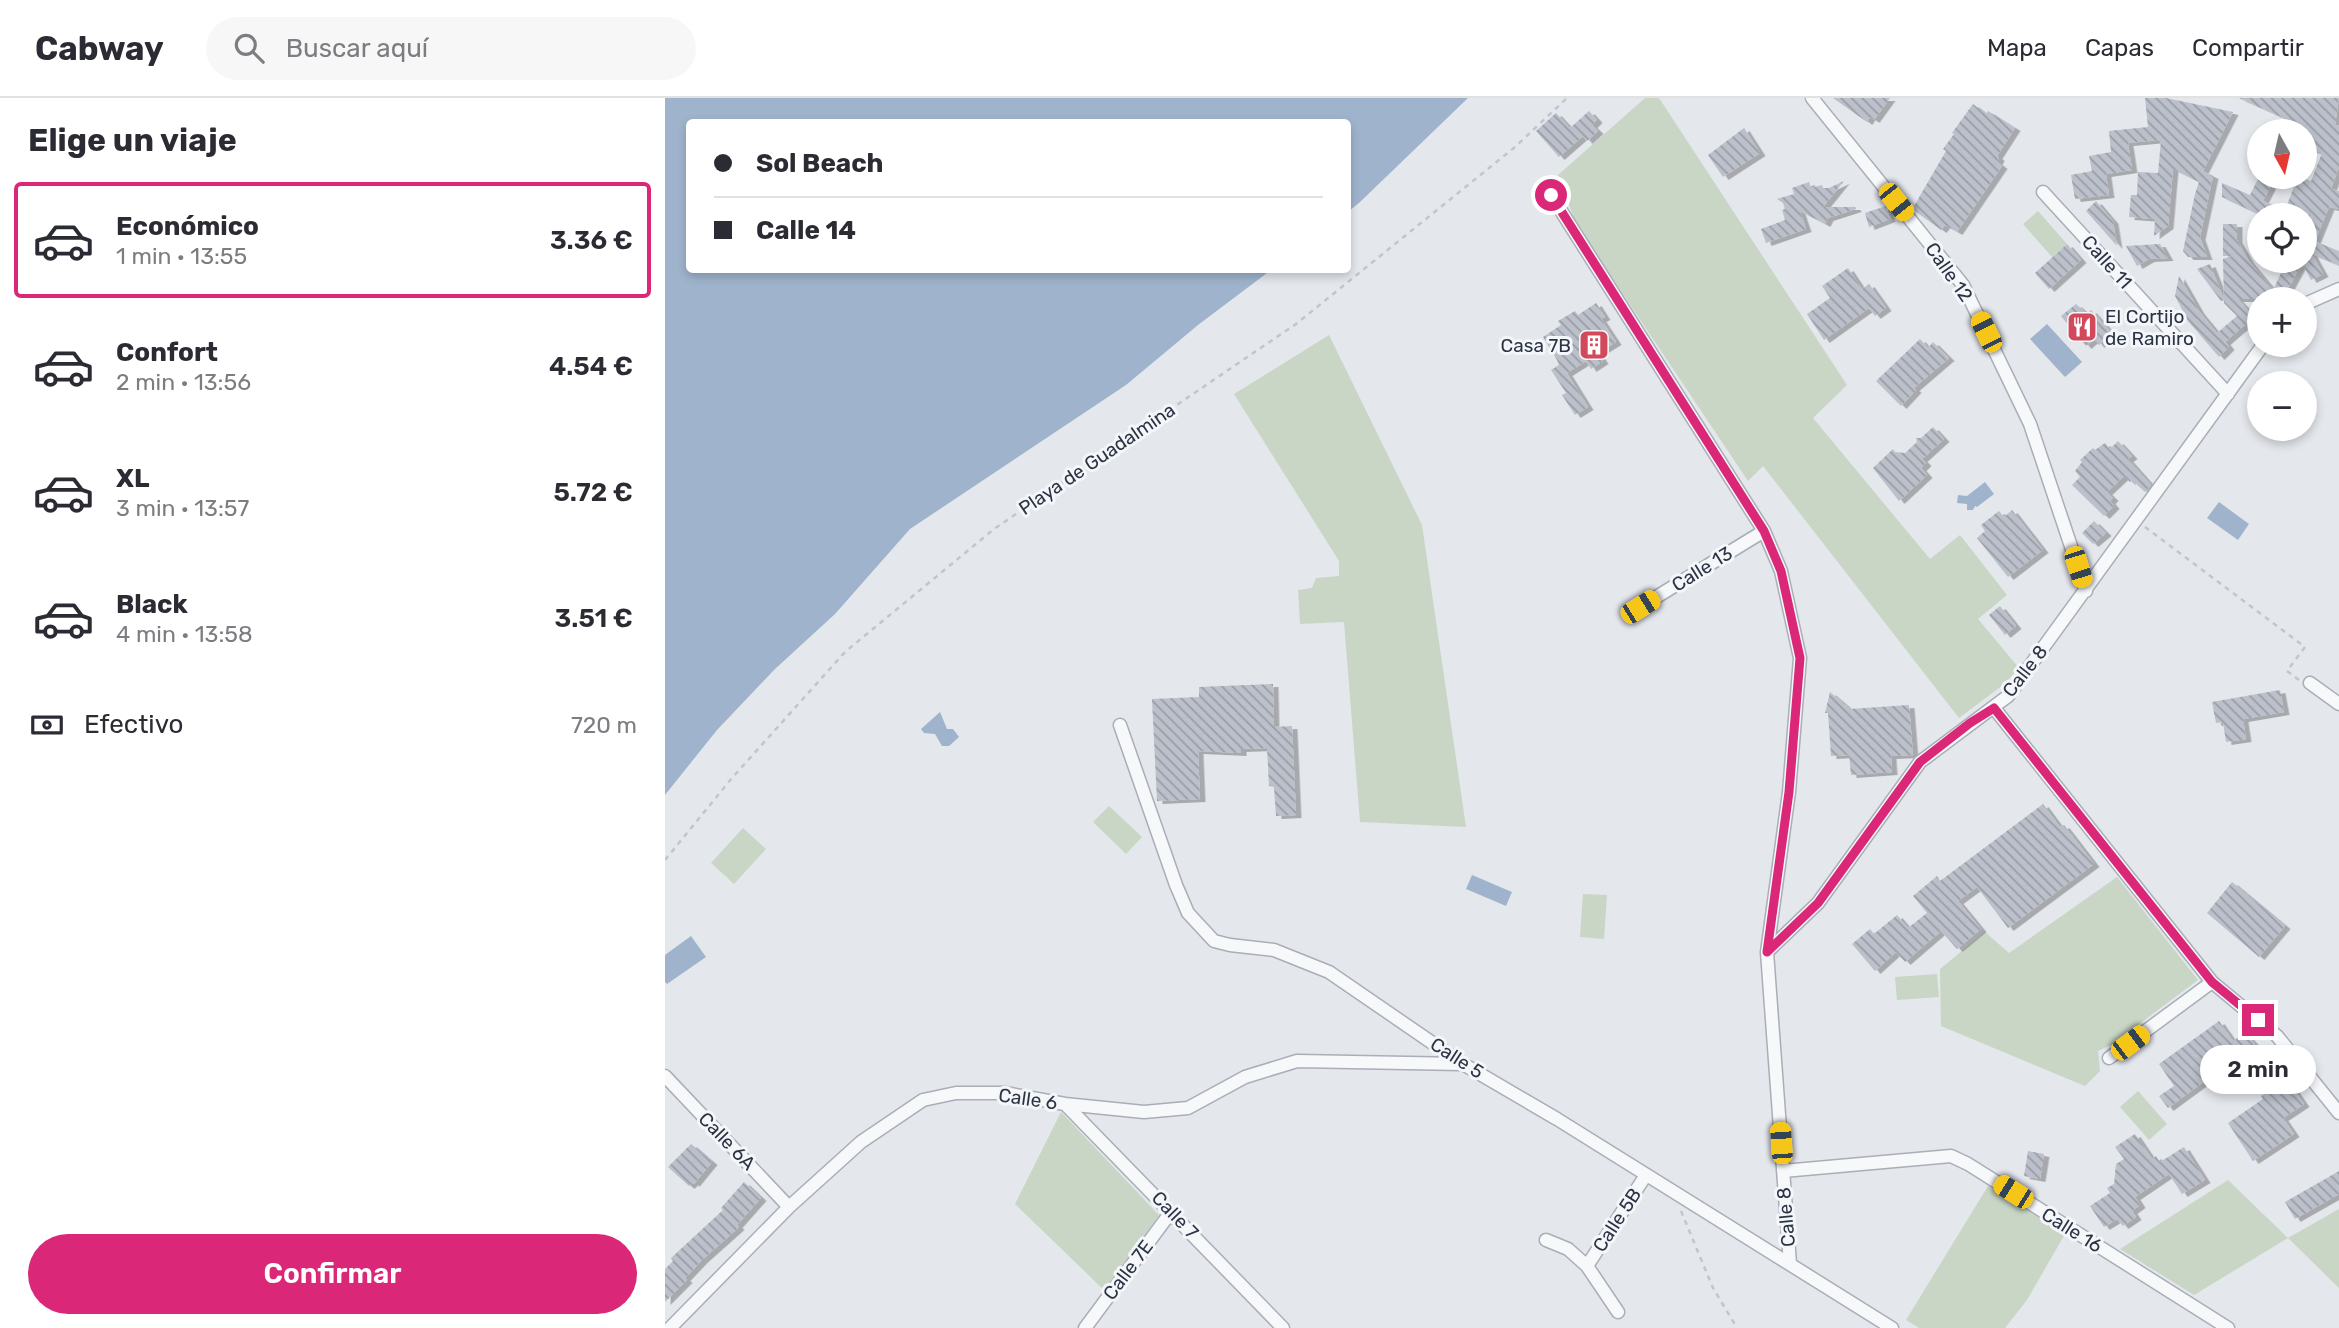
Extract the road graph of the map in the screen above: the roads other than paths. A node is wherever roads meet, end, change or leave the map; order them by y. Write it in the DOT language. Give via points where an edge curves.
graph roads {
  1 [pos="1812,98"];
  2 [pos="2043,191"];
  3 [pos="1551,195"];
  4 [pos="2339,289"];
  5 [pos="2317,299"];
  6 [pos="2254,357"];
  7 [pos="2228,394"];
  8 [pos="1764,531"];
  9 [pos="2086,591"];
  10 [pos="1640,607"];
  11 [pos="2310,683"];
  12 [pos="2339,704"];
  13 [pos="1994,708"];
  14 [pos="1120,725"];
  15 [pos="1767,952"];
  16 [pos="2212,982"];
  17 [pos="2109,1058"];
  18 [pos="1463,1065"];
  19 [pos="665,1076"];
  20 [pos="1065,1104"];
  21 [pos="2339,1114"];
  22 [pos="1783,1171"];
  23 [pos="1646,1175"];
  24 [pos="789,1206"];
  25 [pos="1171,1212"];
  26 [pos="1546,1240"];
  27 [pos="1790,1264"];
  28 [pos="1587,1266"];
  29 [pos="1618,1312"];
  30 [pos="670,1328"];
  31 [pos="1085,1328"];
  32 [pos="1283,1328"];
  33 [pos="1892,1328"];
  34 [pos="2228,1328"];
  1 -- 9 [label="street, Calle 12" via="1963,285 2030,424"];
  2 -- 7 [label="street, Calle 11"];
  3 -- 8 [label="street"];
  4 -- 5 [label="street"];
  6 -- 7 [label="street, Calle 8"];
  7 -- 9 [label="street, Calle 8"];
  8 -- 10 [label="street, Calle 13"];
  8 -- 15 [label="street" via="1781,571 1800,658 1789,792"];
  9 -- 13 [label="street, Calle 8" via="2008,696"];
  11 -- 12 [label="street"];
  13 -- 15 [label="street, Calle 8" via="1920,762 1818,903"];
  13 -- 16 [label="street"];
  14 -- 18 [label="street, Calle 5" via="1176,886 1188,913 1213,941 1275,950 1329,972"];
  15 -- 22 [label="street, Calle 8"];
  16 -- 17 [label="street"];
  16 -- 21 [label="street" via="2277,1036"];
  18 -- 20 [label="street, Calle 6" via="1297,1061 1245,1077 1188,1108 1144,1112"];
  18 -- 23 [label="street, Calle 5"];
  19 -- 24 [label="street, Calle 6A"];
  20 -- 24 [label="street, Calle 6" via="1005,1094 956,1093 923,1100 861,1142"];
  20 -- 25 [label="street, Calle 7"];
  22 -- 27 [label="street, Calle 8"];
  22 -- 34 [label="street, Calle 16" via="1951,1156"];
  23 -- 27 [label="street, Calle 5"];
  23 -- 28 [label="street, Calle 5B"];
  24 -- 30 [label="street, Calle 6"];
  25 -- 31 [label="street, Calle 7E"];
  25 -- 32 [label="street, Calle 7"];
  26 -- 28 [label="street, Calle 5B" via="1567,1249"];
  27 -- 33 [label="street, Calle 5"];
  28 -- 29 [label="street, Calle 5B"];
}
